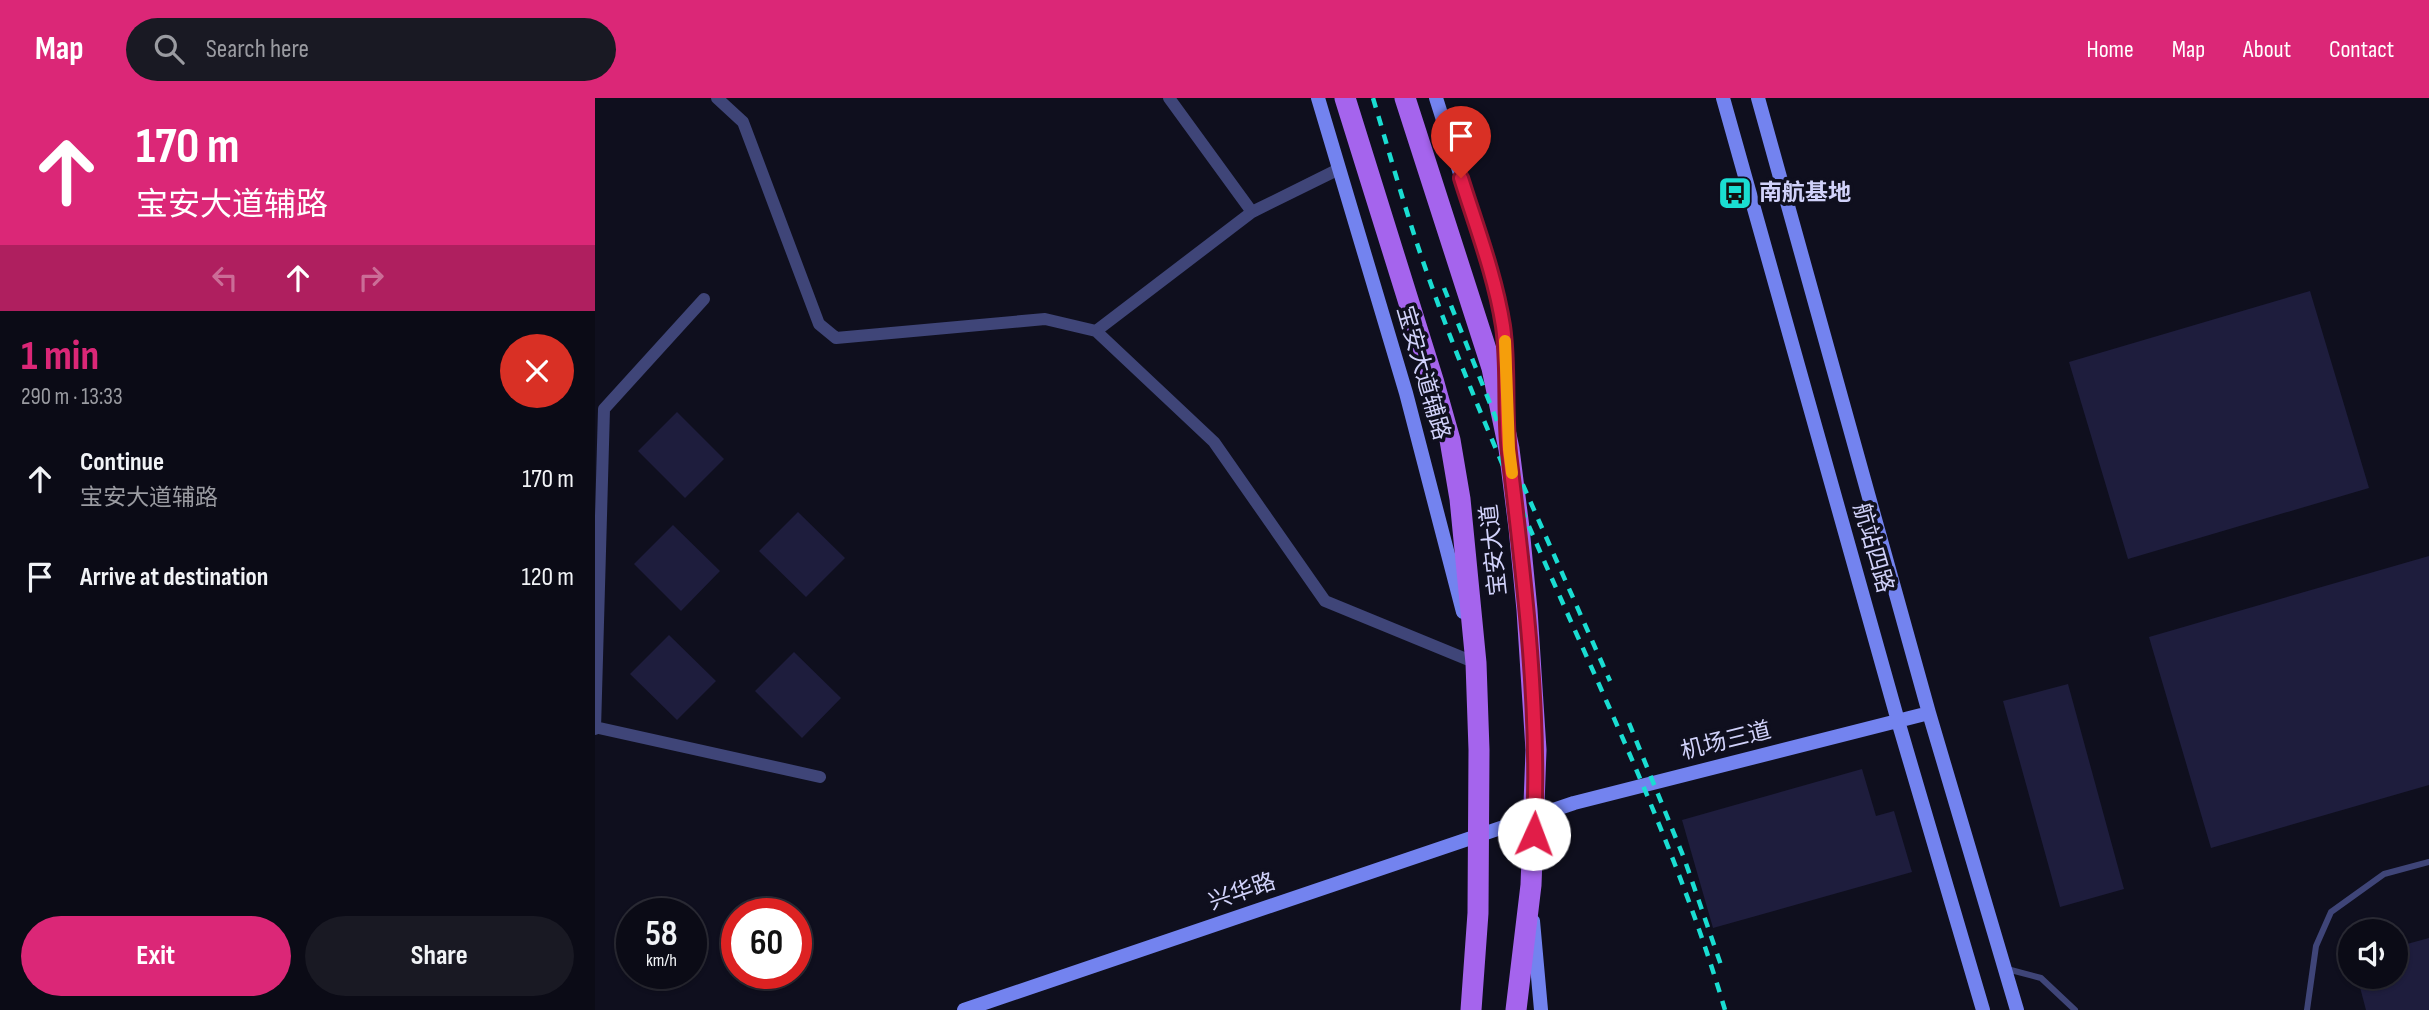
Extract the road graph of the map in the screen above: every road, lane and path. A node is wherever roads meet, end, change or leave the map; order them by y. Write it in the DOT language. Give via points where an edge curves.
graph roads {
  1 [pos="717,98"];
  2 [pos="1169,98"];
  3 [pos="1318,98"];
  4 [pos="1345,98"];
  5 [pos="1405,98"];
  6 [pos="1436,98"];
  7 [pos="1723,98"];
  8 [pos="1758,98"];
  9 [pos="1339,169"];
  10 [pos="1252,212"];
  11 [pos="704,299"];
  12 [pos="1096,331"];
  13 [pos="1509,449"];
  14 [pos="1476,663"];
  15 [pos="1929,713"];
  16 [pos="1898,721"];
  17 [pos="595,728"];
  18 [pos="820,777"];
  19 [pos="1535,816"];
  20 [pos="1479,835"];
  21 [pos="2429,862"];
  22 [pos="1531,885"];
  23 [pos="2004,968"];
  24 [pos="964,1010"];
  25 [pos="1471,1010"];
  26 [pos="1516,1010"];
  27 [pos="1541,1010"];
  28 [pos="1983,1010"];
  29 [pos="2017,1010"];
  30 [pos="2075,1010"];
  31 [pos="2307,1010"];
  1 -- 12 [label="street" via="743,122 819,324 836,338 1045,319"];
  2 -- 10 [label="street"];
  3 -- 9 [label="street, 宝安大道辅路"];
  4 -- 14 [label="main road, 宝安大道" via="1450,440"];
  5 -- 13 [label="main road, 宝安大道" via="1492,368"];
  6 -- 13 [label="street" via="1495,284 1506,348"];
  7 -- 16 [label="street, 航站四路"];
  8 -- 15 [label="street, 航站四路"];
  9 -- 10 [label="street"];
  9 -- 14 [label="street, 宝安大道辅路" via="1429,476"];
  10 -- 12 [label="street"];
  11 -- 17 [label="street" via="604,409"];
  12 -- 14 [label="street" via="1214,442 1325,601"];
  13 -- 19 [label="main road, 宝安大道" via="1527,610 1536,750"];
  14 -- 20 [label="main road, 宝安大道"];
  15 -- 16 [label="street, 机场三道"];
  15 -- 23 [label="street, 航站四路"];
  16 -- 19 [label="street, 机场三道"];
  16 -- 28 [label="street, 航站四路"];
  17 -- 18 [label="street"];
  19 -- 20 [label="street, 兴华路"];
  19 -- 22 [label="main road, 宝安大道"];
  20 -- 24 [label="street, 兴华路"];
  20 -- 25 [label="main road, 宝安大道"];
  21 -- 31 [label="lane" via="2384,874 2331,912 2316,946"];
  22 -- 26 [label="main road, 宝安大道"];
  22 -- 27 [label="street"];
  23 -- 29 [label="street, 航站四路"];
  23 -- 30 [label="lane" via="2041,978"];
}
